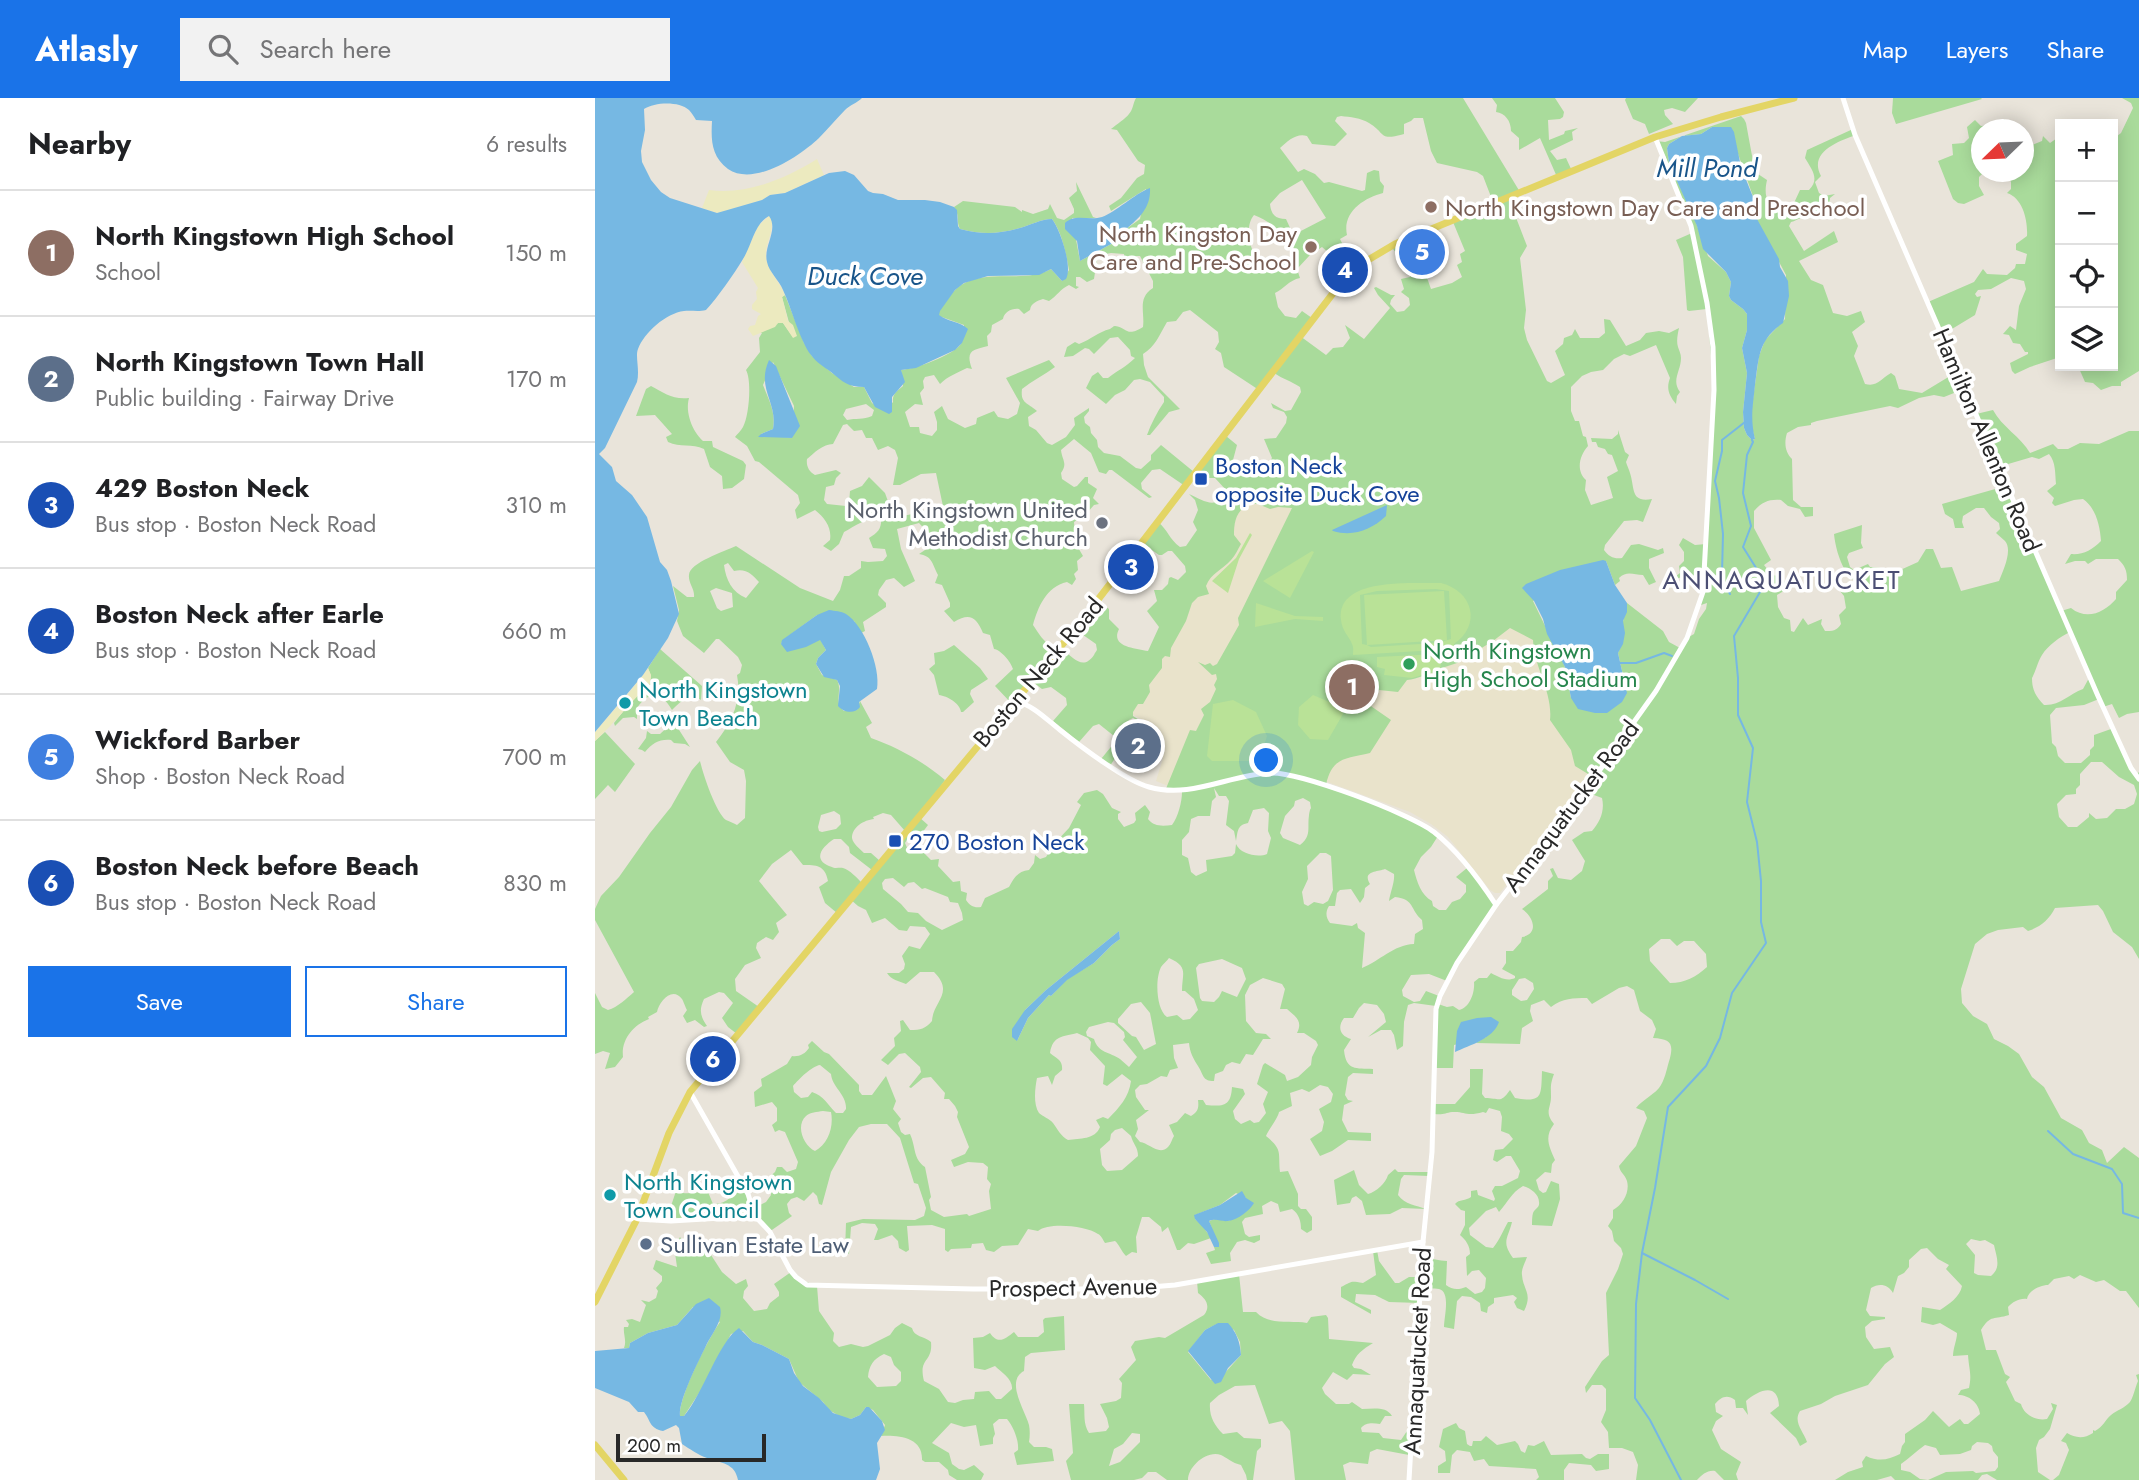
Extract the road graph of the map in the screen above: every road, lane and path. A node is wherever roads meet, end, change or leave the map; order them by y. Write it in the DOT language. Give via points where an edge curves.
graph roads {
  1 [pos="1794,98"];
  2 [pos="1843,98"];
  3 [pos="1655,138"];
  4 [pos="1016,701"];
  5 [pos="2139,779"];
  6 [pos="1496,905"];
  7 [pos="689,1091"];
  8 [pos="755,1216"];
  9 [pos="637,1219"];
  10 [pos="1423,1242"];
  11 [pos="595,1302"];
  12 [pos="595,1445"];
  13 [pos="624,1480"];
  14 [pos="1409,1480"];
  1 -- 3 [label="main road, Boston Neck Road"];
  2 -- 5 [label="street, Hamilton Allenton Road" via="2030,540"];
  3 -- 4 [label="main road, Boston Neck Road" via="1395,244 1355,270"];
  3 -- 6 [label="street, Annaquatucket Road" via="1691,226 1713,347 1703,592 1687,638 1656,691"];
  4 -- 6 [label="street" via="1148,787 1190,790 1272,772 1413,818 1455,852"];
  4 -- 7 [label="main road, Boston Neck Road"];
  6 -- 10 [label="street, Annaquatucket Road" via="1457,963 1436,1009 1432,1152"];
  7 -- 8 [label="street" via="748,1194"];
  7 -- 9 [label="main road, Boston Neck Road"];
  8 -- 9 [label="street"];
  8 -- 10 [label="street, Prospect Avenue" via="770,1232 790,1270 807,1285 1126,1289 1175,1285"];
  9 -- 11 [label="main road, Boston Neck Road"];
  10 -- 14 [label="street, Annaquatucket Road"];
  12 -- 13 [label="main road"];
}
